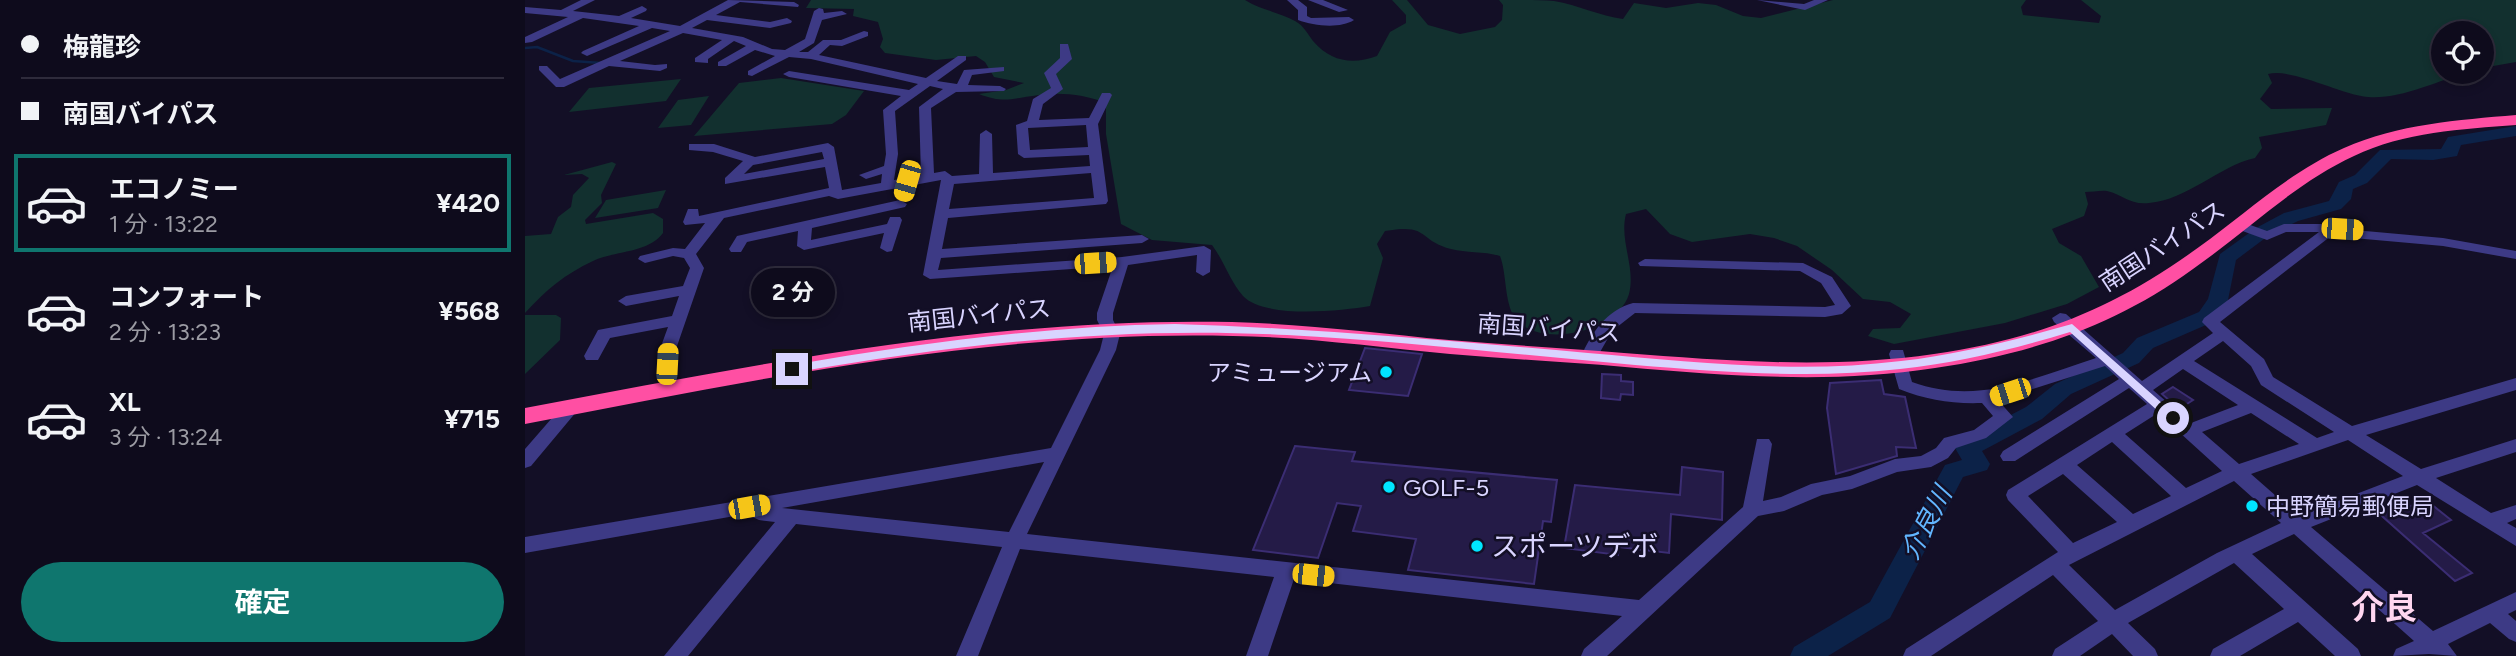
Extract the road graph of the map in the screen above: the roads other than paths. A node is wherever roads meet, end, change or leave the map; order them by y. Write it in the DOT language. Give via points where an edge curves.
graph roads {
  1 [pos="538,0"];
  2 [pos="590,0"];
  3 [pos="736,0"];
  4 [pos="743,0"];
  5 [pos="1288,0"];
  6 [pos="1313,0"];
  7 [pos="1762,0"];
  8 [pos="1823,0"];
  9 [pos="1778,1"];
  10 [pos="794,5"];
  11 [pos="525,8"];
  12 [pos="642,9"];
  13 [pos="563,13"];
  14 [pos="583,14"];
  15 [pos="842,14"];
  16 [pos="1764,14"];
  17 [pos="708,16"];
  18 [pos="605,17"];
  19 [pos="619,20"];
  20 [pos="787,21"];
  21 [pos="585,26"];
  22 [pos="648,26"];
  23 [pos="665,28"];
  24 [pos="681,30"];
  25 [pos="526,35"];
  26 [pos="556,36"];
  27 [pos="858,36"];
  28 [pos="541,38"];
  29 [pos="732,38"];
  30 [pos="754,46"];
  31 [pos="1064,47"];
  32 [pos="586,48"];
  33 [pos="787,54"];
  34 [pos="626,55"];
  35 [pos="811,56"];
  36 [pos="962,58"];
  37 [pos="704,61"];
  38 [pos="608,62"];
  39 [pos="722,64"];
  40 [pos="663,66"];
  41 [pos="851,66"];
  42 [pos="543,68"];
  43 [pos="1000,69"];
  44 [pos="752,73"];
  45 [pos="789,74"];
  46 [pos="824,80"];
  47 [pos="928,83"];
  48 [pos="953,88"];
  49 [pos="1000,89"];
  50 [pos="911,94"];
  51 [pos="1106,95"];
  52 [pos="2516,114"];
  53 [pos="2516,120"];
  54 [pos="1093,121"];
  55 [pos="1032,124"];
  56 [pos="986,134"];
  57 [pos="693,147"];
  58 [pos="1094,151"];
  59 [pos="747,160"];
  60 [pos="831,162"];
  61 [pos="890,167"];
  62 [pos="1097,169"];
  63 [pos="866,175"];
  64 [pos="986,176"];
  65 [pos="928,177"];
  66 [pos="722,179"];
  67 [pos="948,180"];
  68 [pos="907,181"];
  69 [pos="887,185"];
  70 [pos="836,192"];
  71 [pos="900,204"];
  72 [pos="693,212"];
  73 [pos="940,214"];
  74 [pos="717,217"];
  75 [pos="805,225"];
  76 [pos="2242,226"];
  77 [pos="893,227"];
  78 [pos="1142,239"];
  79 [pos="887,248"];
  80 [pos="736,249"];
  81 [pos="2516,253"];
  82 [pos="689,254"];
  83 [pos="933,254"];
  84 [pos="645,259"];
  85 [pos="1122,261"];
  86 [pos="1645,263"];
  87 [pos="1203,272"];
  88 [pos="688,290"];
  89 [pos="626,301"];
  90 [pos="677,320"];
  91 [pos="2066,323"];
  92 [pos="1107,324"];
  93 [pos="2224,333"];
  94 [pos="1591,352"];
  95 [pos="592,356"];
  96 [pos="1898,360"];
  97 [pos="2183,362"];
  98 [pos="2122,373"];
  99 [pos="667,380"];
  100 [pos="2516,384"];
  101 [pos="1987,399"];
  102 [pos="2158,405"];
  103 [pos="2254,405"];
  104 [pos="525,407"];
  105 [pos="572,407"];
  106 [pos="525,416"];
  107 [pos="2187,431"];
  108 [pos="2113,433"];
  109 [pos="2347,434"];
  110 [pos="1763,444"];
  111 [pos="2516,444"];
  112 [pos="2315,445"];
  113 [pos="1058,453"];
  114 [pos="2009,456"];
  115 [pos="525,461"];
  116 [pos="2064,464"];
  117 [pos="2234,473"];
  118 [pos="2416,476"];
  119 [pos="2185,497"];
  120 [pos="749,507"];
  121 [pos="1752,510"];
  122 [pos="2516,512"];
  123 [pos="791,516"];
  124 [pos="2489,521"];
  125 [pos="2131,523"];
  126 [pos="2294,524"];
  127 [pos="2516,538"];
  128 [pos="1013,542"];
  129 [pos="525,545"];
  130 [pos="2237,552"];
  131 [pos="2062,558"];
  132 [pos="1286,572"];
  133 [pos="2516,600"];
  134 [pos="1639,610"];
  135 [pos="2300,610"];
  136 [pos="2491,612"];
  137 [pos="2111,620"];
  138 [pos="2516,633"];
  139 [pos="2438,649"];
  140 [pos="2068,655"];
  141 [pos="675,656"];
  142 [pos="967,656"];
  143 [pos="1257,656"];
  144 [pos="1592,656"];
  145 [pos="1914,656"];
  146 [pos="2147,656"];
  147 [pos="2221,656"];
  148 [pos="2350,656"];
  149 [pos="2404,656"];
  1 -- 11 [label="street"];
  2 -- 13 [label="street"];
  3 -- 17 [label="street"];
  4 -- 10 [label="street"];
  5 -- 6 [label="street" via="1303,9 1302,18 1308,21 1325,23 1346,15"];
  7 -- 9 [label="street"];
  8 -- 9 [label="street" via="1805,7"];
  9 -- 16 [label="street"];
  11 -- 13 [label="street"];
  12 -- 19 [label="street"];
  13 -- 14 [label="street"];
  13 -- 25 [label="street"];
  14 -- 18 [label="street"];
  14 -- 28 [label="street"];
  15 -- 33 [label="street" via="819,14 810,41"];
  17 -- 20 [label="street" via="770,25"];
  17 -- 24 [label="street"];
  18 -- 19 [label="street"];
  18 -- 21 [label="street"];
  19 -- 22 [label="street"];
  22 -- 23 [label="street"];
  22 -- 32 [label="street"];
  23 -- 24 [label="street"];
  23 -- 34 [label="street" via="614,52"];
  24 -- 29 [label="street"];
  24 -- 34 [label="street"];
  25 -- 28 [label="street"];
  26 -- 28 [label="street"];
  27 -- 35 [label="street" via="827,43"];
  29 -- 30 [label="street"];
  29 -- 37 [label="street" via="699,60"];
  30 -- 33 [label="street"];
  30 -- 39 [label="street"];
  31 -- 55 [label="street" via="1066,59 1050,73 1056,89 1037,102"];
  33 -- 35 [label="street"];
  33 -- 44 [label="street"];
  34 -- 38 [label="street"];
  35 -- 41 [label="street"];
  36 -- 47 [label="street"];
  38 -- 40 [label="street"];
  38 -- 42 [label="street" via="560,84"];
  41 -- 46 [label="street"];
  41 -- 47 [label="street"];
  43 -- 48 [label="street" via="968,72 962,86"];
  45 -- 46 [label="street"];
  46 -- 50 [label="street"];
  47 -- 48 [label="street"];
  47 -- 50 [label="street"];
  48 -- 49 [label="street"];
  48 -- 65 [label="street" via="925,107"];
  50 -- 61 [label="street" via="889,110"];
  51 -- 54 [label="street"];
  52 -- 91 [label="highway, 南国バイパス" via="2395,130 2314,157 2127,289"];
  53 -- 76 [label="highway, 南国バイパス" via="2432,130 2363,147 2328,163"];
  54 -- 55 [label="street"];
  54 -- 58 [label="street"];
  55 -- 58 [label="street" via="1022,125 1024,154"];
  56 -- 64 [label="street"];
  57 -- 59 [label="street" via="714,148"];
  58 -- 62 [label="street"];
  59 -- 60 [label="street" via="828,147"];
  59 -- 60 [label="street" via="730,181"];
  59 -- 66 [label="street"];
  60 -- 70 [label="street"];
  61 -- 63 [label="street"];
  61 -- 69 [label="street"];
  62 -- 64 [label="street"];
  62 -- 73 [label="street" via="1101,201"];
  64 -- 67 [label="street"];
  65 -- 67 [label="street" via="945,175"];
  65 -- 68 [label="street"];
  67 -- 73 [label="street"];
  68 -- 69 [label="street"];
  68 -- 71 [label="street"];
  69 -- 70 [label="street"];
  70 -- 74 [label="street"];
  71 -- 75 [label="street"];
  71 -- 77 [label="street"];
  72 -- 74 [label="street" via="690,222"];
  73 -- 83 [label="street"];
  74 -- 82 [label="street"];
  75 -- 77 [label="street" via="804,246"];
  75 -- 80 [label="street" via="742,239"];
  76 -- 81 [label="street" via="2267,236 2284,228 2322,227 2441,236"];
  76 -- 91 [label="highway, 南国バイパス" via="2139,297"];
  77 -- 79 [label="street"];
  78 -- 83 [label="street"];
  81 -- 93 [label="street" via="2328,232 2210,322"];
  82 -- 84 [label="street" via="673,252"];
  82 -- 88 [label="street" via="697,268"];
  83 -- 85 [label="street" via="930,275"];
  85 -- 87 [label="street" via="1205,250"];
  85 -- 92 [label="street"];
  86 -- 94 [label="street" via="1803,267 1827,279 1843,306 1825,312 1633,308 1620,313"];
  88 -- 89 [label="street"];
  88 -- 90 [label="street"];
  90 -- 95 [label="street" via="636,333 604,334"];
  90 -- 99 [label="street" via="668,349"];
  91 -- 96 [label="highway, 南国バイパス" via="2017,344"];
  91 -- 98 [label="street"];
  92 -- 94 [label="highway, 南国バイパス" via="1289,331"];
  92 -- 99 [label="highway, 南国バイパス" via="905,341"];
  92 -- 105 [label="highway, 南国バイパス" via="902,349"];
  92 -- 113 [label="street" via="1112,334 1108,350"];
  93 -- 97 [label="street"];
  93 -- 109 [label="street" via="2258,363 2267,381"];
  94 -- 96 [label="highway, 南国バイパス" via="1753,369 1825,370"];
  96 -- 101 [label="street" via="1905,385 1913,389 1935,397"];
  97 -- 98 [label="street"];
  97 -- 103 [label="street"];
  98 -- 101 [label="street"];
  98 -- 102 [label="street"];
  98 -- 114 [label="street"];
  99 -- 104 [label="highway, 南国バイパス"];
  100 -- 109 [label="street"];
  101 -- 121 [label="street" via="2004,416 1980,435 1949,443 1925,462"];
  102 -- 107 [label="street"];
  102 -- 108 [label="street"];
  103 -- 107 [label="street"];
  103 -- 112 [label="street"];
  105 -- 106 [label="highway, 南国バイパス"];
  105 -- 115 [label="street"];
  107 -- 117 [label="street"];
  108 -- 116 [label="street"];
  108 -- 119 [label="street"];
  109 -- 112 [label="street"];
  109 -- 118 [label="street"];
  110 -- 121 [label="street"];
  111 -- 118 [label="street"];
  112 -- 117 [label="street"];
  113 -- 120 [label="street"];
  113 -- 128 [label="street"];
  116 -- 125 [label="street"];
  116 -- 131 [label="street" via="2015,495"];
  117 -- 119 [label="street"];
  117 -- 126 [label="street"];
  118 -- 124 [label="street"];
  118 -- 126 [label="street"];
  119 -- 125 [label="street"];
  120 -- 123 [label="street" via="759,513"];
  120 -- 129 [label="street"];
  121 -- 134 [label="street"];
  122 -- 124 [label="street"];
  123 -- 128 [label="street"];
  123 -- 141 [label="street"];
  124 -- 127 [label="street"];
  125 -- 131 [label="street"];
  126 -- 130 [label="street"];
  126 -- 139 [label="street"];
  128 -- 132 [label="street"];
  128 -- 142 [label="street"];
  130 -- 135 [label="street"];
  130 -- 137 [label="street"];
  131 -- 137 [label="street"];
  131 -- 145 [label="street"];
  132 -- 134 [label="street"];
  132 -- 143 [label="street"];
  133 -- 136 [label="street"];
  134 -- 144 [label="street"];
  135 -- 147 [label="street"];
  135 -- 148 [label="street"];
  136 -- 138 [label="street"];
  136 -- 139 [label="street"];
  137 -- 140 [label="street"];
  137 -- 146 [label="street"];
  139 -- 149 [label="street"];
}
